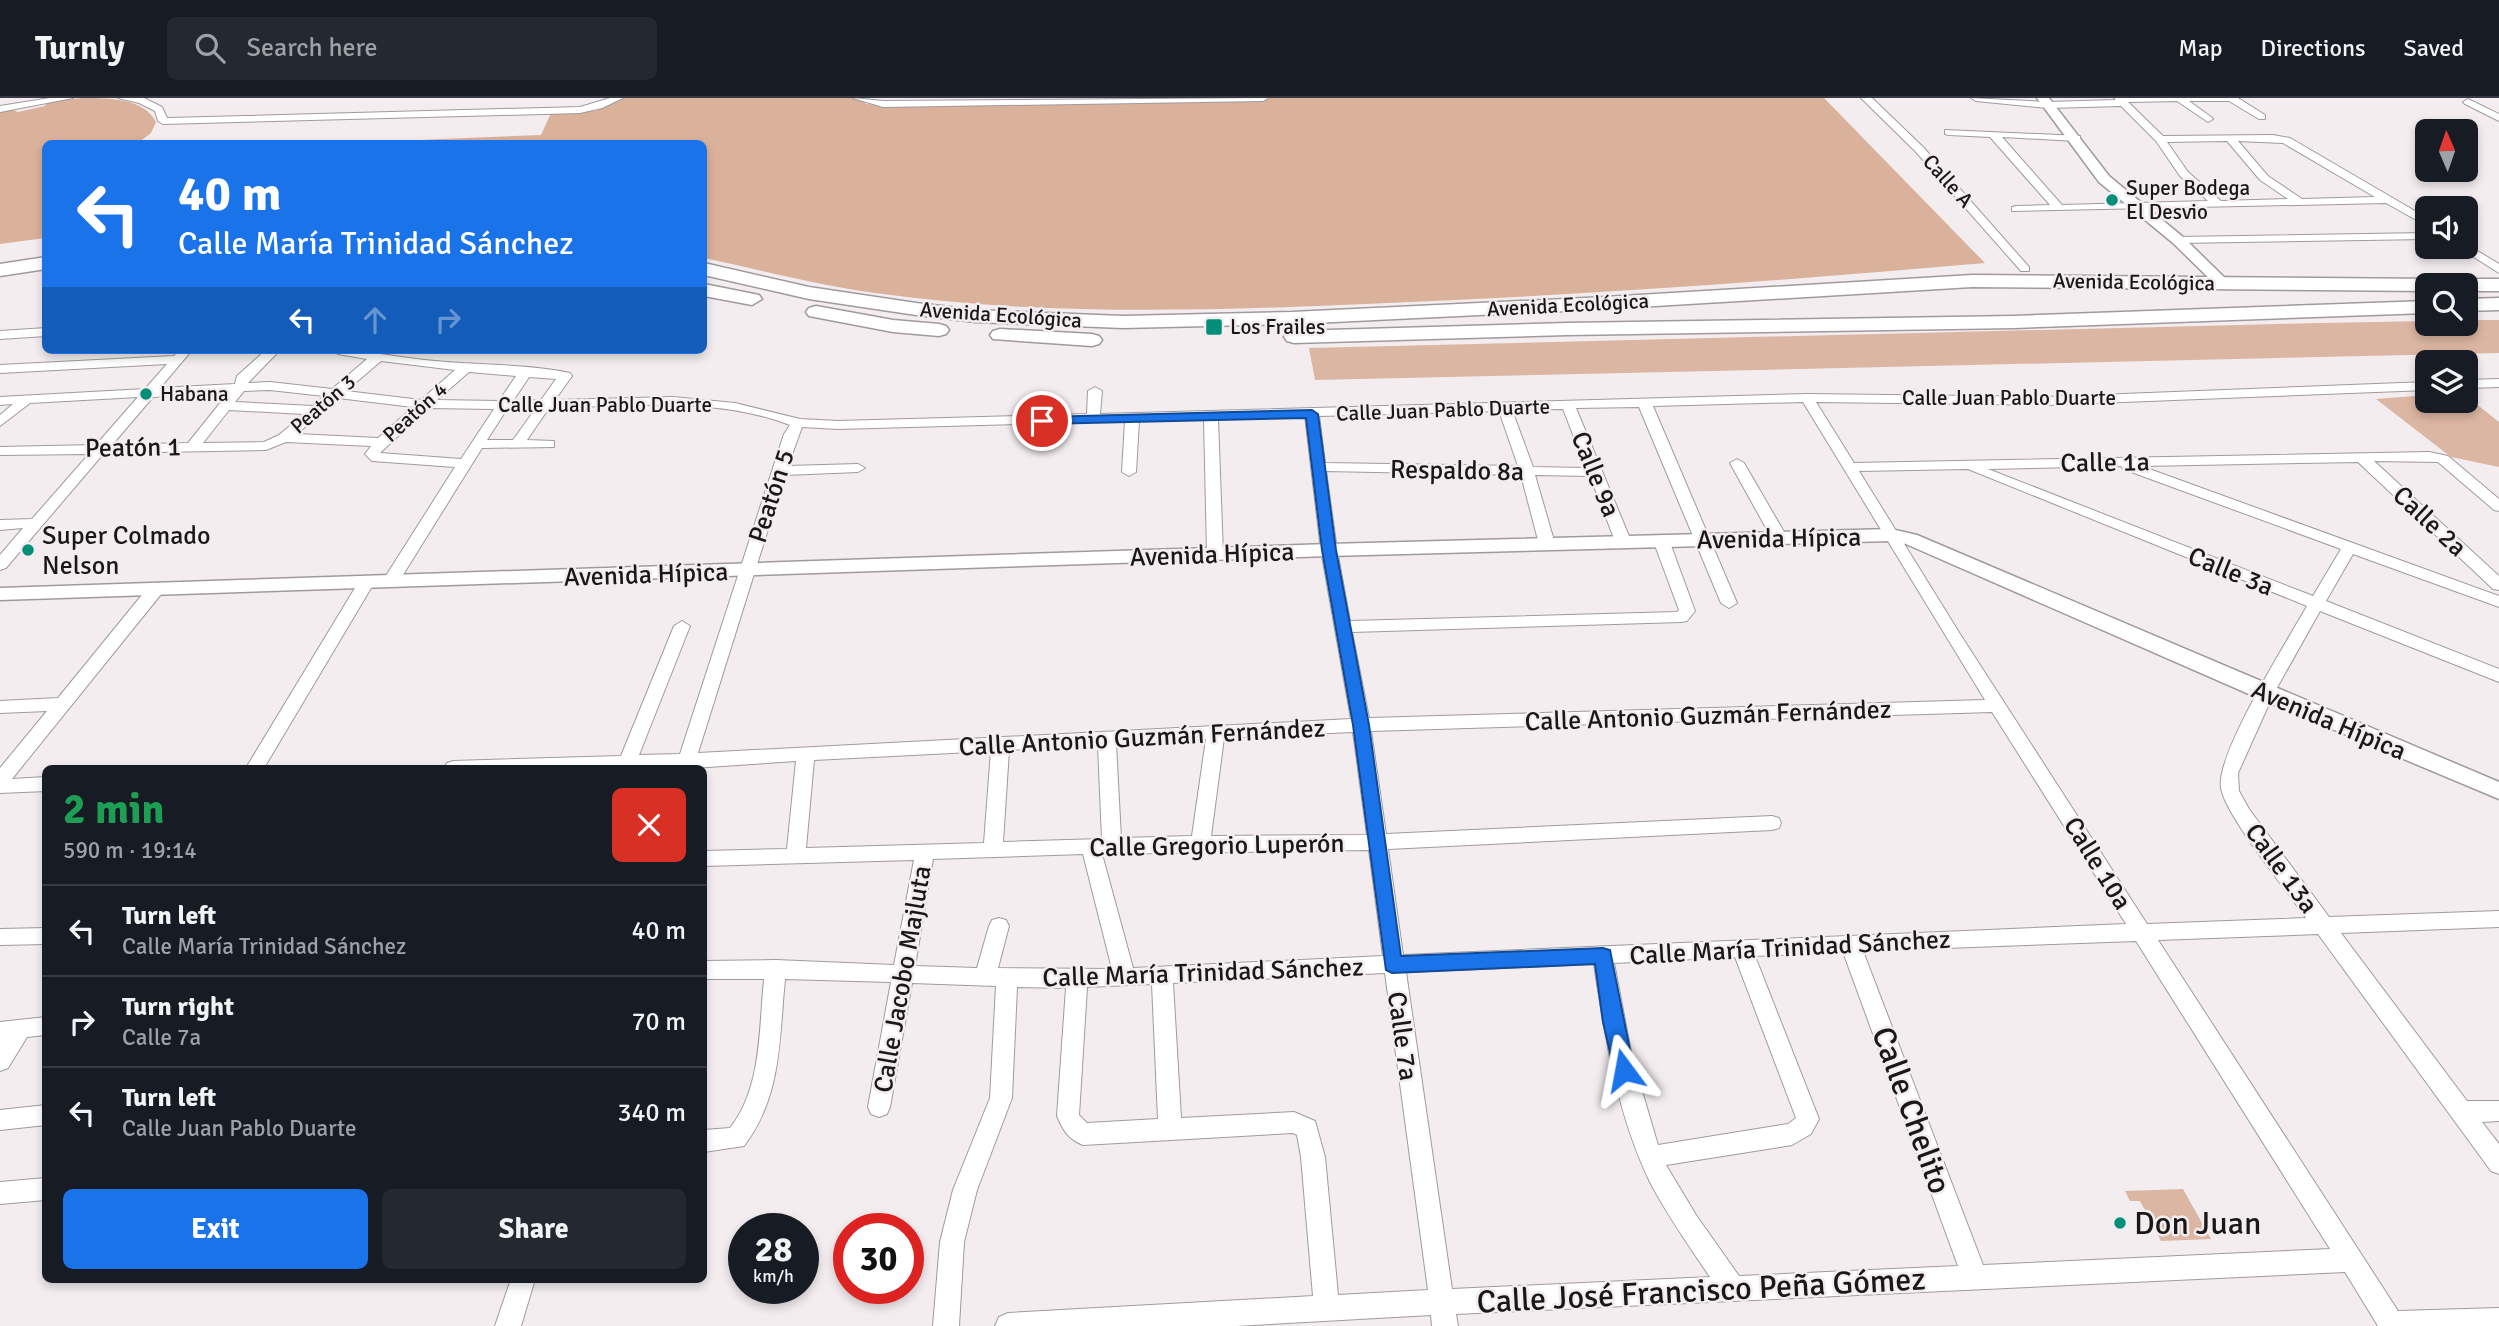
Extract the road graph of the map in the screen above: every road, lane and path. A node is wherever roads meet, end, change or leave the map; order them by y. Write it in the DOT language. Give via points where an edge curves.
graph roads {
  1 [pos="68,98"];
  2 [pos="123,98"];
  3 [pos="517,98"];
  4 [pos="614,98"];
  5 [pos="858,98"];
  6 [pos="1263,98"];
  7 [pos="1866,98"];
  8 [pos="1976,98"];
  9 [pos="2224,98"];
  10 [pos="2232,98"];
  11 [pos="1100,99"];
  12 [pos="926,100"];
  13 [pos="2120,100"];
  14 [pos="2184,100"];
  15 [pos="2045,101"];
  16 [pos="2480,101"];
  17 [pos="2468,102"];
  18 [pos="0,109"];
  19 [pos="506,111"];
  20 [pos="2499,111"];
  21 [pos="2262,117"];
  22 [pos="2208,118"];
  23 [pos="2499,118"];
  24 [pos="1949,132"];
  25 [pos="1993,134"];
  26 [pos="2076,138"];
  27 [pos="2160,139"];
  28 [pos="2231,140"];
  29 [pos="2391,200"];
  30 [pos="2299,202"];
  31 [pos="2219,205"];
  32 [pos="2138,206"];
  33 [pos="2059,208"];
  34 [pos="2015,209"];
  35 [pos="2415,215"];
  36 [pos="2415,236"];
  37 [pos="2178,240"];
  38 [pos="2478,255"];
  39 [pos="42,264"];
  40 [pos="2025,269"];
  41 [pos="2499,269"];
  42 [pos="0,270"];
  43 [pos="707,270"];
  44 [pos="1972,281"];
  45 [pos="2222,283"];
  46 [pos="2415,285"];
  47 [pos="2478,285"];
  48 [pos="2499,285"];
  49 [pos="1844,288"];
  50 [pos="707,291"];
  51 [pos="2499,304"];
  52 [pos="2478,305"];
  53 [pos="2415,307"];
  54 [pos="2014,322"];
  55 [pos="1872,326"];
  56 [pos="42,332"];
  57 [pos="0,335"];
  58 [pos="270,354"];
  59 [pos="360,354"];
  60 [pos="181,355"];
  61 [pos="377,357"];
  62 [pos="467,368"];
  63 [pos="0,369"];
  64 [pos="526,371"];
  65 [pos="2499,383"];
  66 [pos="2478,384"];
  67 [pos="241,386"];
  68 [pos="2415,386"];
  69 [pos="1096,391"];
  70 [pos="335,392"];
  71 [pos="149,393"];
  72 [pos="1807,398"];
  73 [pos="26,400"];
  74 [pos="0,401"];
  75 [pos="423,404"];
  76 [pos="547,404"];
  77 [pos="1645,404"];
  78 [pos="503,405"];
  79 [pos="225,406"];
  80 [pos="1569,407"];
  81 [pos="1505,409"];
  82 [pos="315,410"];
  83 [pos="1312,414"];
  84 [pos="1211,417"];
  85 [pos="1132,418"];
  86 [pos="1093,419"];
  87 [pos="0,422"];
  88 [pos="798,424"];
  89 [pos="284,438"];
  90 [pos="380,442"];
  91 [pos="518,443"];
  92 [pos="478,444"];
  93 [pos="549,444"];
  94 [pos="193,446"];
  95 [pos="266,446"];
  96 [pos="102,448"];
  97 [pos="0,450"];
  98 [pos="2361,457"];
  99 [pos="2116,461"];
  100 [pos="463,463"];
  101 [pos="1737,463"];
  102 [pos="1964,465"];
  103 [pos="1318,467"];
  104 [pos="1849,467"];
  105 [pos="858,468"];
  106 [pos="779,471"];
  107 [pos="1527,471"];
  108 [pos="1129,472"];
  109 [pos="1595,472"];
  110 [pos="2499,507"];
  111 [pos="36,523"];
  112 [pos="0,525"];
  113 [pos="1891,535"];
  114 [pos="1779,537"];
  115 [pos="1661,540"];
  116 [pos="1702,540"];
  117 [pos="1623,541"];
  118 [pos="1547,544"];
  119 [pos="2349,548"];
  120 [pos="1329,550"];
  121 [pos="1215,554"];
  122 [pos="0,565"];
  123 [pos="747,570"];
  124 [pos="390,582"];
  125 [pos="366,583"];
  126 [pos="2499,585"];
  127 [pos="156,589"];
  128 [pos="0,594"];
  129 [pos="2499,602"];
  130 [pos="1728,603"];
  131 [pos="2318,605"];
  132 [pos="682,626"];
  133 [pos="1343,627"];
  134 [pos="2499,676"];
  135 [pos="2265,694"];
  136 [pos="63,704"];
  137 [pos="0,706"];
  138 [pos="1999,706"];
  139 [pos="1361,725"];
  140 [pos="1216,733"];
  141 [pos="1107,739"];
  142 [pos="1000,744"];
  143 [pos="806,754"];
  144 [pos="627,762"];
  145 [pos="686,764"];
  146 [pos="257,765"];
  147 [pos="540,765"];
  148 [pos="0,783"];
  149 [pos="42,784"];
  150 [pos="2499,791"];
  151 [pos="1772,823"];
  152 [pos="1376,842"];
  153 [pos="1200,844"];
  154 [pos="1112,846"];
  155 [pos="1091,847"];
  156 [pos="993,850"];
  157 [pos="925,852"];
  158 [pos="796,856"];
  159 [pos="707,859"];
  160 [pos="2499,919"];
  161 [pos="2323,925"];
  162 [pos="999,926"];
  163 [pos="2141,931"];
  164 [pos="42,936"];
  165 [pos="0,937"];
  166 [pos="1850,943"];
  167 [pos="1742,949"];
  168 [pos="1603,956"];
  169 [pos="1392,965"];
  170 [pos="776,969"];
  171 [pos="707,970"];
  172 [pos="905,974"];
  173 [pos="1162,975"];
  174 [pos="1125,977"];
  175 [pos="996,978"];
  176 [pos="1077,979"];
  177 [pos="42,1026"];
  178 [pos="11,1030"];
  179 [pos="0,1061"];
  180 [pos="879,1107"];
  181 [pos="2499,1111"];
  182 [pos="2461,1112"];
  183 [pos="42,1115"];
  184 [pos="0,1120"];
  185 [pos="1170,1129"];
  186 [pos="707,1142"];
  187 [pos="1651,1157"];
  188 [pos="2499,1163"];
  189 [pos="42,1189"];
  190 [pos="0,1193"];
  191 [pos="2351,1260"];
  192 [pos="1975,1278"];
  193 [pos="522,1283"];
  194 [pos="1733,1288"];
  195 [pos="1327,1309"];
  196 [pos="1443,1314"];
  197 [pos="2499,1321"];
  198 [pos="2392,1325"];
  199 [pos="508,1326"];
  200 [pos="946,1326"];
  201 [pos="1008,1326"];
  1 -- 18 [label="street"];
  2 -- 19 [label="street" via="159,109 163,121"];
  3 -- 19 [label="street"];
  4 -- 19 [label="street" via="580,110"];
  5 -- 12 [label="street" via="883,104"];
  6 -- 11 [label="street"];
  7 -- 40 [label="street, Calle A" via="1919,149"];
  8 -- 15 [label="street"];
  9 -- 10 [label="street"];
  9 -- 14 [label="street"];
  10 -- 21 [label="street"];
  11 -- 12 [label="street"];
  13 -- 14 [label="street"];
  13 -- 15 [label="street"];
  13 -- 27 [label="street"];
  14 -- 22 [label="street"];
  15 -- 26 [label="street"];
  16 -- 20 [label="street"];
  17 -- 23 [label="street"];
  24 -- 25 [label="street"];
  25 -- 26 [label="street"];
  25 -- 33 [label="street"];
  26 -- 32 [label="street" via="2105,179"];
  27 -- 28 [label="street"];
  27 -- 31 [label="street" via="2184,174"];
  28 -- 29 [label="street" via="2286,140"];
  28 -- 30 [label="street" via="2264,178"];
  29 -- 30 [label="street"];
  29 -- 35 [label="street"];
  30 -- 31 [label="street"];
  31 -- 32 [label="street"];
  32 -- 33 [label="street"];
  32 -- 37 [label="street"];
  33 -- 34 [label="street"];
  36 -- 37 [label="street"];
  37 -- 45 [label="street"];
  38 -- 41 [label="street"];
  39 -- 42 [label="main road"];
  43 -- 49 [label="main road, Avenida Ecológica" via="809,293 916,309 1123,322 1591,304"];
  44 -- 45 [label="main road, Avenida Ecológica"];
  44 -- 49 [label="main road, Avenida Ecológica"];
  44 -- 54 [label="main road" via="1950,288 1947,302 1971,315"];
  45 -- 46 [label="main road, Avenida Ecológica"];
  47 -- 48 [label="main road"];
  49 -- 55 [label="main road" via="1887,296 1902,305 1901,317"];
  50 -- 55 [label="main road" via="893,326 1044,339"];
  51 -- 52 [label="main road"];
  53 -- 54 [label="main road"];
  54 -- 55 [label="main road"];
  56 -- 57 [label="street"];
  58 -- 67 [label="street" via="242,379"];
  59 -- 61 [label="street"];
  60 -- 63 [label="street"];
  60 -- 71 [label="street"];
  61 -- 62 [label="street"];
  61 -- 70 [label="street, Peatón 3"];
  62 -- 64 [label="street"];
  62 -- 75 [label="street, Peatón 4"];
  64 -- 76 [label="street" via="565,376"];
  64 -- 78 [label="street"];
  65 -- 66 [label="street"];
  67 -- 70 [label="street, Calle Juan Pablo Duarte"];
  67 -- 71 [label="street, Calle Juan Pablo Duarte"];
  67 -- 79 [label="street"];
  68 -- 72 [label="street, Calle Juan Pablo Duarte" via="2048,401"];
  69 -- 86 [label="street"];
  70 -- 75 [label="street, Calle Juan Pablo Duarte"];
  70 -- 82 [label="street, Peatón 3"];
  71 -- 73 [label="street, Calle Juan Pablo Duarte"];
  71 -- 96 [label="street"];
  72 -- 77 [label="street, Calle Juan Pablo Duarte"];
  72 -- 104 [label="street, Calle 10a"];
  73 -- 74 [label="street, Calle Juan Pablo Duarte"];
  73 -- 87 [label="street"];
  75 -- 78 [label="street, Calle Juan Pablo Duarte"];
  75 -- 90 [label="street, Peatón 4"];
  76 -- 78 [label="street, Calle Juan Pablo Duarte"];
  76 -- 88 [label="street, Calle Juan Pablo Duarte" via="673,401 779,415"];
  76 -- 91 [label="street"];
  77 -- 80 [label="street, Calle Juan Pablo Duarte"];
  77 -- 116 [label="street"];
  78 -- 92 [label="street"];
  79 -- 82 [label="street"];
  79 -- 94 [label="street"];
  80 -- 81 [label="street, Calle Juan Pablo Duarte"];
  80 -- 109 [label="street, Calle 9a"];
  81 -- 83 [label="street, Calle Juan Pablo Duarte"];
  81 -- 107 [label="street"];
  82 -- 89 [label="street, Peatón 3"];
  83 -- 84 [label="street, Calle Juan Pablo Duarte"];
  83 -- 103 [label="street, Calle 7a"];
  84 -- 85 [label="street, Calle Juan Pablo Duarte"];
  84 -- 121 [label="street"];
  85 -- 86 [label="street, Calle Juan Pablo Duarte"];
  85 -- 108 [label="street"];
  86 -- 88 [label="street, Calle Juan Pablo Duarte"];
  88 -- 106 [label="street, Peatón 5"];
  89 -- 90 [label="street"];
  89 -- 95 [label="street, Peatón 3"];
  90 -- 100 [label="street, Peatón 4" via="372,454 377,458"];
  91 -- 92 [label="street"];
  91 -- 93 [label="street"];
  92 -- 100 [label="street"];
  94 -- 95 [label="street, Peatón 1"];
  94 -- 96 [label="street, Peatón 1"];
  96 -- 97 [label="street, Peatón 1"];
  96 -- 111 [label="street"];
  98 -- 99 [label="street, Calle 1a"];
  98 -- 110 [label="street, Calle 1a" via="2443,459"];
  98 -- 126 [label="street, Calle 2a"];
  99 -- 102 [label="street, Calle 1a"];
  99 -- 119 [label="street"];
  100 -- 124 [label="street"];
  101 -- 114 [label="street"];
  102 -- 104 [label="street, Calle 1a"];
  102 -- 131 [label="street, Calle 3a"];
  103 -- 107 [label="street, Respaldo 8a"];
  103 -- 120 [label="street, Calle 7a"];
  104 -- 113 [label="street, Calle 10a"];
  105 -- 106 [label="street"];
  106 -- 123 [label="street, Peatón 5"];
  107 -- 109 [label="street, Respaldo 8a"];
  107 -- 118 [label="street"];
  109 -- 117 [label="street, Calle 9a"];
  111 -- 112 [label="street"];
  111 -- 122 [label="street"];
  113 -- 114 [label="street, Avenida Hípica"];
  113 -- 135 [label="street, Avenida Hípica" via="1911,539"];
  113 -- 138 [label="street, Calle 10a"];
  114 -- 116 [label="street, Avenida Hípica"];
  115 -- 116 [label="street, Avenida Hípica"];
  115 -- 117 [label="street, Avenida Hípica"];
  115 -- 133 [label="street" via="1687,611 1681,617"];
  116 -- 130 [label="street"];
  117 -- 118 [label="street, Avenida Hípica"];
  118 -- 120 [label="street, Avenida Hípica"];
  119 -- 129 [label="street"];
  119 -- 131 [label="street, Calle 13a"];
  120 -- 121 [label="street, Avenida Hípica"];
  120 -- 133 [label="street, Calle 7a"];
  121 -- 123 [label="street, Avenida Hípica"];
  123 -- 124 [label="street, Avenida Hípica"];
  123 -- 145 [label="street, Peatón 5"];
  124 -- 125 [label="street, Avenida Hípica"];
  125 -- 127 [label="street, Avenida Hípica"];
  125 -- 146 [label="street"];
  127 -- 128 [label="street, Avenida Hípica"];
  127 -- 136 [label="street"];
  131 -- 134 [label="street, Calle 3a"];
  131 -- 135 [label="street, Calle 13a"];
  132 -- 144 [label="street"];
  133 -- 139 [label="street, Calle 7a"];
  135 -- 150 [label="street, Avenida Hípica"];
  135 -- 161 [label="street, Calle 13a" via="2229,773 2230,791"];
  136 -- 137 [label="street"];
  136 -- 148 [label="street"];
  138 -- 139 [label="street, Calle Antonio Guzmán Fernández"];
  138 -- 163 [label="street, Calle 10a"];
  139 -- 140 [label="street, Calle Antonio Guzmán Fernández"];
  139 -- 152 [label="street, Calle 7a"];
  140 -- 141 [label="street, Calle Antonio Guzmán Fernández"];
  140 -- 153 [label="street"];
  141 -- 142 [label="street, Calle Antonio Guzmán Fernández"];
  141 -- 154 [label="street"];
  142 -- 143 [label="street, Calle Antonio Guzmán Fernández"];
  142 -- 156 [label="street"];
  143 -- 145 [label="street, Calle Antonio Guzmán Fernández"];
  143 -- 158 [label="street"];
  144 -- 145 [label="street, Calle Antonio Guzmán Fernández"];
  144 -- 147 [label="street, Calle Antonio Guzmán Fernández"];
  148 -- 149 [label="street"];
  151 -- 152 [label="street, Calle Gregorio Luperón"];
  152 -- 153 [label="street, Calle Gregorio Luperón"];
  152 -- 169 [label="street, Calle 7a"];
  153 -- 154 [label="street, Calle Gregorio Luperón"];
  154 -- 155 [label="street, Calle Gregorio Luperón"];
  155 -- 156 [label="street, Calle Gregorio Luperón"];
  155 -- 174 [label="street"];
  156 -- 157 [label="street, Calle Gregorio Luperón"];
  157 -- 158 [label="street, Calle Gregorio Luperón"];
  157 -- 172 [label="street, Calle Jacobo Majluta"];
  158 -- 159 [label="street, Calle Gregorio Luperón"];
  160 -- 161 [label="street, Calle María Trinidad Sánchez"];
  161 -- 163 [label="street, Calle María Trinidad Sánchez"];
  161 -- 182 [label="street, Calle 13a"];
  162 -- 175 [label="street"];
  163 -- 166 [label="street, Calle María Trinidad Sánchez"];
  163 -- 191 [label="street, Calle 10a"];
  164 -- 165 [label="street"];
  166 -- 167 [label="street, Calle María Trinidad Sánchez"];
  166 -- 192 [label="street, Calle Chelito"];
  167 -- 168 [label="street, Calle María Trinidad Sánchez"];
  167 -- 187 [label="street" via="1808,1119 1792,1134"];
  168 -- 169 [label="street, Calle María Trinidad Sánchez"];
  168 -- 187 [label="street" via="1624,1070"];
  169 -- 173 [label="street, Calle María Trinidad Sánchez"];
  169 -- 196 [label="street, Calle 7a"];
  170 -- 171 [label="street, Calle María Trinidad Sánchez"];
  170 -- 172 [label="street, Calle María Trinidad Sánchez"];
  170 -- 186 [label="street" via="762,1092 751,1119 736,1138"];
  172 -- 175 [label="street, Calle María Trinidad Sánchez"];
  172 -- 180 [label="street, Calle Jacobo Majluta"];
  173 -- 174 [label="street, Calle María Trinidad Sánchez"];
  173 -- 185 [label="street"];
  174 -- 176 [label="street, Calle María Trinidad Sánchez"];
  175 -- 176 [label="street, Calle María Trinidad Sánchez"];
  175 -- 200 [label="street" via="1001,1098 965,1190 952,1242"];
  176 -- 185 [label="street" via="1068,1116 1073,1127 1083,1134"];
  177 -- 178 [label="street"];
  178 -- 179 [label="street"];
  181 -- 182 [label="street"];
  182 -- 188 [label="street, Calle 13a"];
  183 -- 184 [label="street"];
  185 -- 195 [label="street" via="1294,1122 1307,1128"];
  187 -- 194 [label="street"];
  189 -- 190 [label="street"];
  191 -- 192 [label="street, Calle José Francisco Peña Gómez"];
  191 -- 198 [label="street, Calle 10a"];
  192 -- 194 [label="street, Calle José Francisco Peña Gómez"];
  193 -- 199 [label="street"];
  194 -- 196 [label="street, Calle José Francisco Peña Gómez"];
  195 -- 196 [label="street, Calle José Francisco Peña Gómez"];
  195 -- 201 [label="street, Calle José Francisco Peña Gómez"];
  197 -- 198 [label="street"];
}
